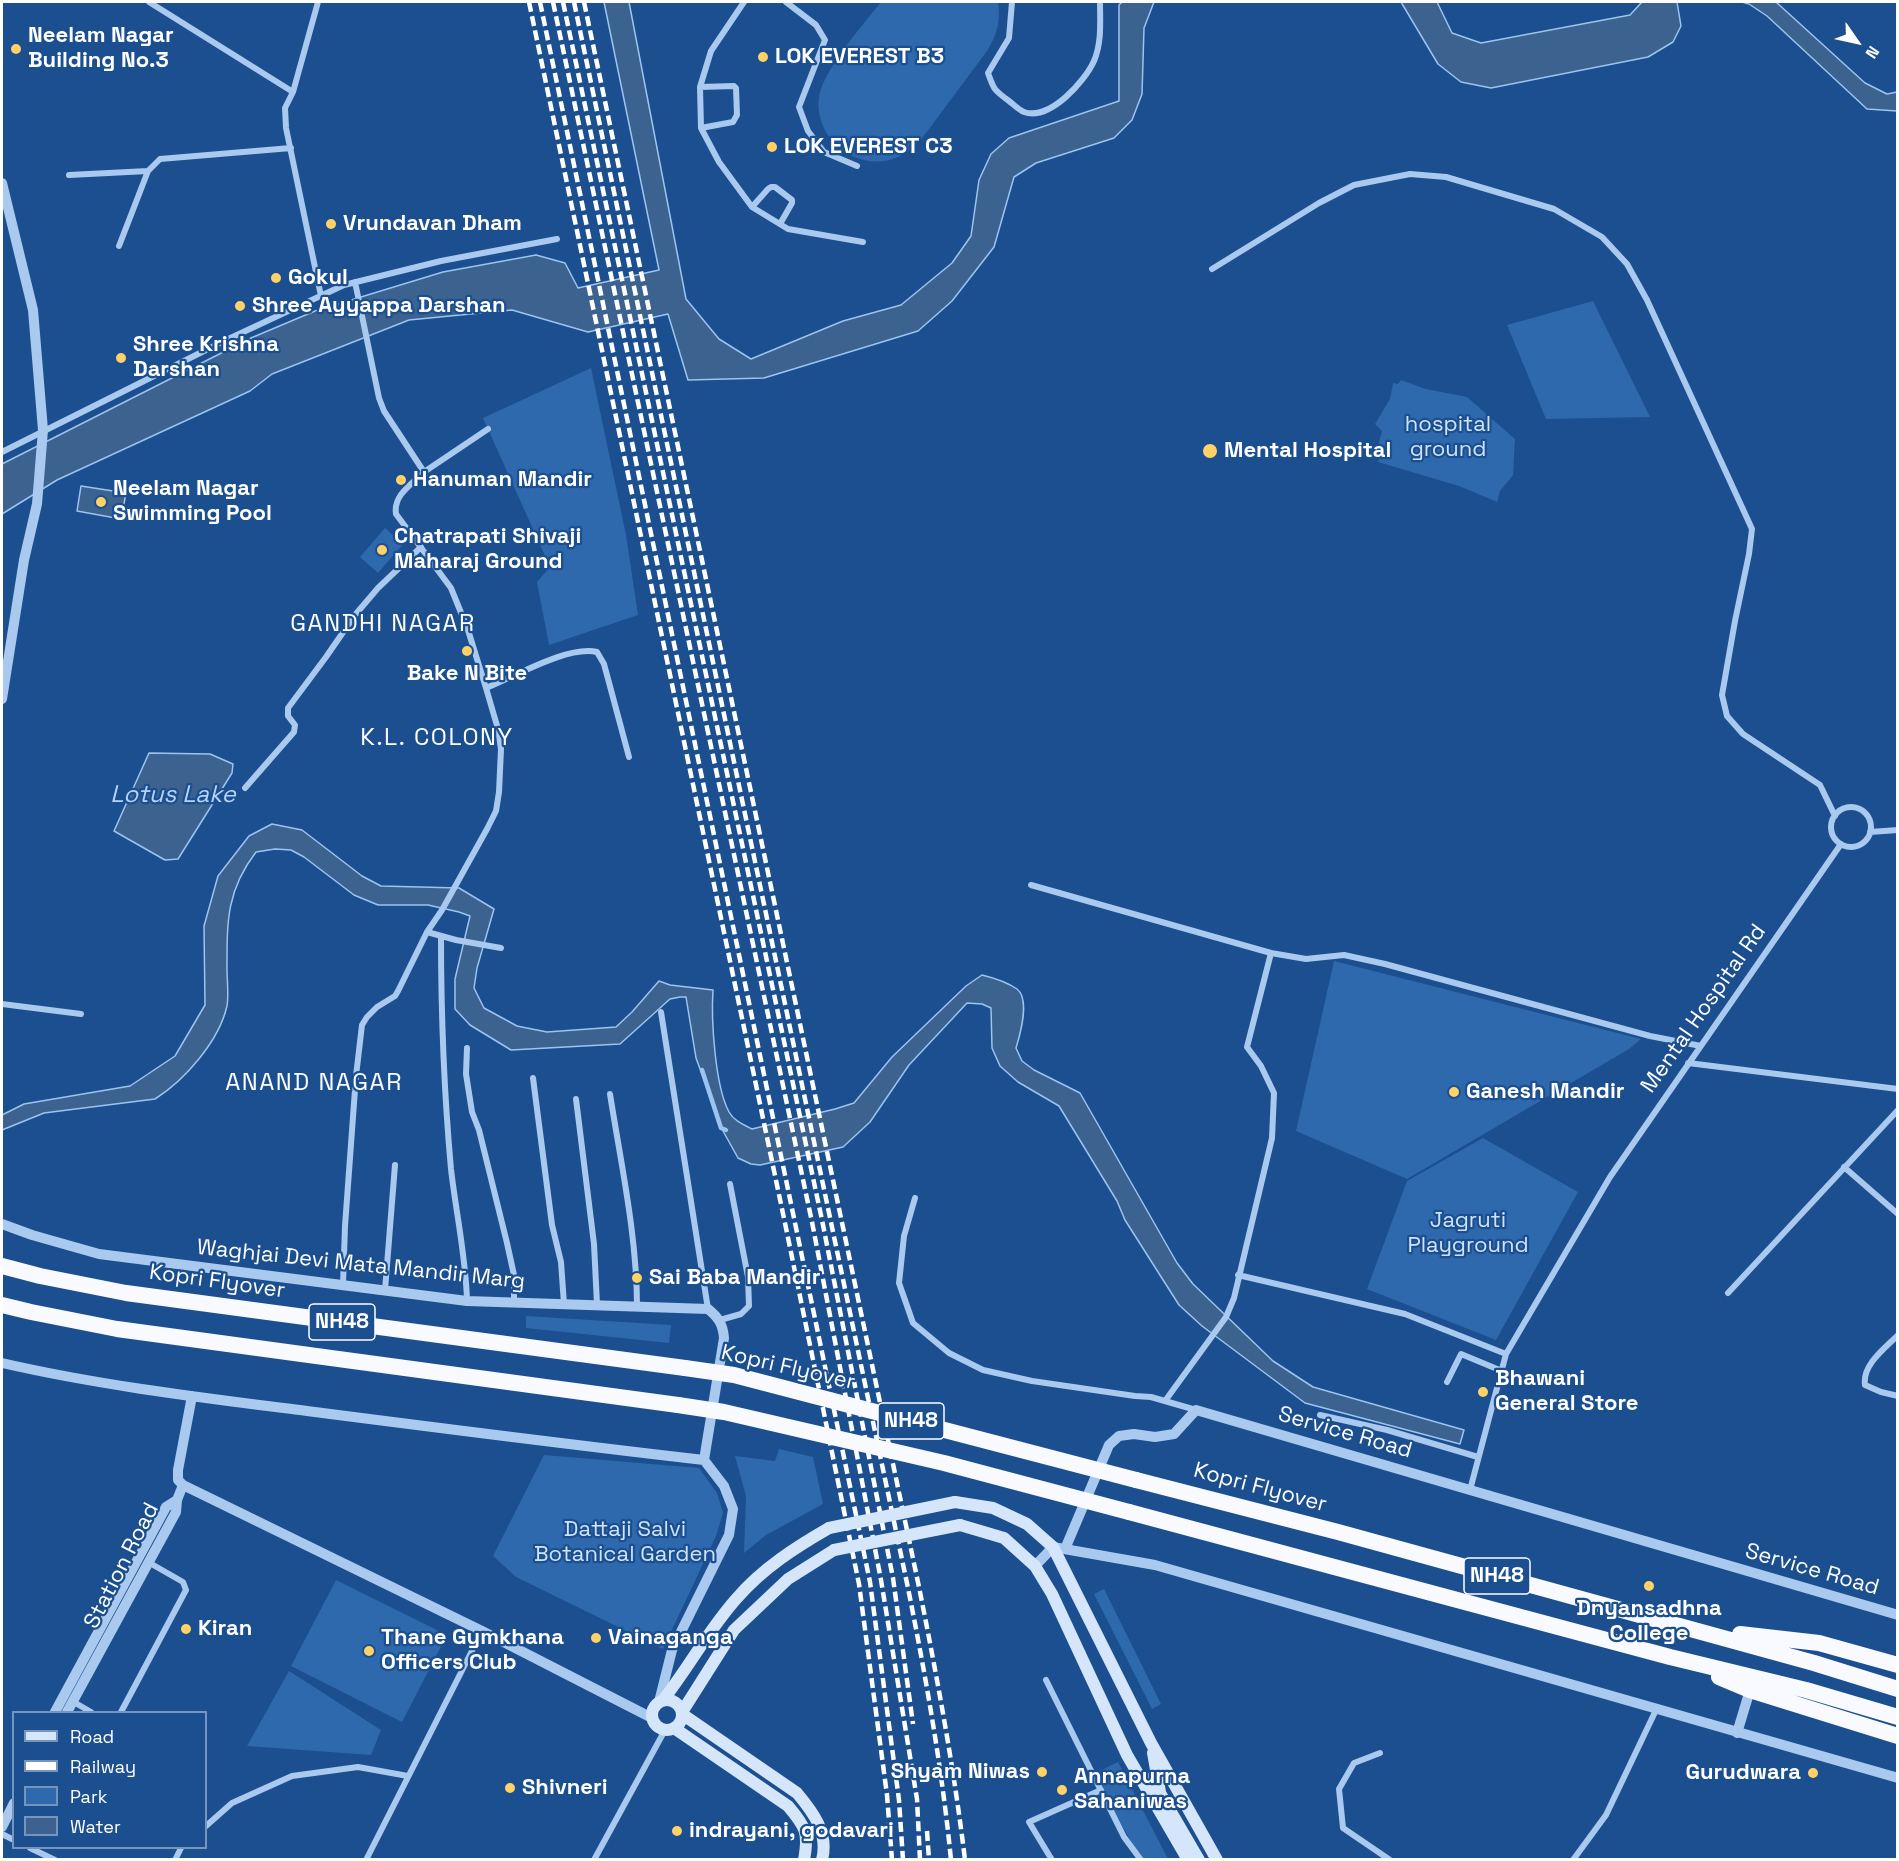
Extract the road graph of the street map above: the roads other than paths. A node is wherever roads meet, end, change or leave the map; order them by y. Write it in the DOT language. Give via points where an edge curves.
graph roads {
  1 [pos="149,2"];
  2 [pos="318,2"];
  3 [pos="744,2"];
  4 [pos="786,2"];
  5 [pos="1012,2"];
  6 [pos="1100,2"];
  7 [pos="700,87"];
  8 [pos="293,92"];
  9 [pos="701,128"];
  10 [pos="291,148"];
  11 [pos="857,166"];
  12 [pos="148,171"];
  13 [pos="69,175"];
  14 [pos="2,183"];
  15 [pos="752,207"];
  16 [pos="780,224"];
  17 [pos="557,239"];
  18 [pos="862,242"];
  19 [pos="119,246"];
  20 [pos="1212,269"];
  21 [pos="355,282"];
  22 [pos="321,296"];
  23 [pos="488,429"];
  24 [pos="43,430"];
  25 [pos="2,452"];
  26 [pos="424,472"];
  27 [pos="421,547"];
  28 [pos="486,688"];
  29 [pos="2,699"];
  30 [pos="629,757"];
  31 [pos="245,788"];
  32 [pos="1835,816"];
  33 [pos="1898,830"];
  34 [pos="1870,832"];
  35 [pos="1841,844"];
  36 [pos="1031,885"];
  37 [pos="427,932"];
  38 [pos="441,936"];
  39 [pos="501,948"];
  40 [pos="1271,953"];
  41 [pos="2,1004"];
  42 [pos="661,1012"];
  43 [pos="81,1014"];
  44 [pos="1701,1046"];
  45 [pos="467,1048"];
  46 [pos="1688,1063"];
  47 [pos="533,1078"];
  48 [pos="1898,1089"];
  49 [pos="610,1094"];
  50 [pos="576,1099"];
  51 [pos="1898,1110"];
  52 [pos="395,1165"];
  53 [pos="1844,1167"];
  54 [pos="730,1184"];
  55 [pos="915,1198"];
  56 [pos="1898,1214"];
  57 [pos="2,1224"];
  58 [pos="2,1266"];
  59 [pos="1238,1275"];
  60 [pos="343,1285"];
  61 [pos="385,1290"];
  62 [pos="1728,1293"];
  63 [pos="467,1301"];
  64 [pos="514,1304"];
  65 [pos="564,1304"];
  66 [pos="597,1304"];
  67 [pos="2,1305"];
  68 [pos="638,1307"];
  69 [pos="708,1309"];
  70 [pos="720,1320"];
  71 [pos="1898,1335"];
  72 [pos="1506,1354"];
  73 [pos="2,1363"];
  74 [pos="1502,1371"];
  75 [pos="1447,1382"];
  76 [pos="192,1396"];
  77 [pos="1898,1396"];
  78 [pos="1165,1401"];
  79 [pos="1196,1410"];
  80 [pos="1320,1415"];
  81 [pos="1478,1457"];
  82 [pos="704,1460"];
  83 [pos="183,1485"];
  84 [pos="1470,1490"];
  85 [pos="177,1500"];
  86 [pos="1059,1548"];
  87 [pos="148,1562"];
  88 [pos="1035,1566"];
  89 [pos="131,1583"];
  90 [pos="1898,1615"];
  91 [pos="1688,1629"];
  92 [pos="482,1631"];
  93 [pos="1670,1657"];
  94 [pos="1898,1665"];
  95 [pos="1046,1680"];
  96 [pos="1898,1689"];
  97 [pos="1750,1690"];
  98 [pos="68,1699"];
  99 [pos="661,1701"];
  100 [pos="1656,1710"];
  101 [pos="57,1711"];
  102 [pos="67,1711"];
  103 [pos="89,1711"];
  104 [pos="122,1711"];
  105 [pos="682,1713"];
  106 [pos="1898,1717"];
  107 [pos="652,1718"];
  108 [pos="670,1729"];
  109 [pos="1737,1733"];
  110 [pos="1898,1736"];
  111 [pos="1151,1743"];
  112 [pos="1380,1753"];
  113 [pos="1127,1755"];
  114 [pos="408,1776"];
  115 [pos="1898,1778"];
  116 [pos="1101,1790"];
  117 [pos="797,1793"];
  118 [pos="1163,1798"];
  119 [pos="12,1806"];
  120 [pos="788,1806"];
  121 [pos="3,1819"];
  122 [pos="207,1825"];
  123 [pos="32,1849"];
  124 [pos="55,1860"];
  125 [pos="366,1860"];
  126 [pos="594,1860"];
  127 [pos="804,1860"];
  128 [pos="822,1860"];
  129 [pos="1052,1860"];
  130 [pos="1141,1860"];
  131 [pos="1188,1860"];
  132 [pos="1199,1860"];
  133 [pos="1217,1860"];
  134 [pos="1390,1860"];
  135 [pos="1573,1860"];
  1 -- 8 [label="street"];
  2 -- 8 [label="street"];
  3 -- 7 [label="street" via="711,51"];
  4 -- 11 [label="street" via="816,26 825,40 799,107 808,131 824,153"];
  5 -- 6 [label="street" via="1009,38 988,73 994,91 1024,112 1050,108 1068,96 1083,77 1094,61 1100,37"];
  7 -- 9 [label="street"];
  7 -- 9 [label="street" via="734,86 737,115 733,122"];
  8 -- 10 [label="street" via="285,108"];
  9 -- 15 [label="street" via="719,162"];
  10 -- 12 [label="street" via="160,159"];
  10 -- 22 [label="street"];
  12 -- 13 [label="street"];
  12 -- 19 [label="street"];
  14 -- 24 [label="street" via="33,310"];
  15 -- 16 [label="street"];
  15 -- 16 [label="street" via="768,189 775,187 792,200"];
  16 -- 18 [label="street" via="788,229"];
  17 -- 21 [label="street"];
  20 -- 32 [label="street" via="1354,185 1410,174 1446,177 1554,208 1602,237 1627,264 1647,300 1752,529 1722,695 1727,716 1743,734 1820,785"];
  21 -- 22 [label="street"];
  21 -- 26 [label="street" via="379,398"];
  22 -- 24 [label="street"];
  23 -- 26 [label="street"];
  24 -- 25 [label="street"];
  24 -- 29 [label="street" via="37,504"];
  26 -- 27 [label="street" via="397,498 394,506"];
  27 -- 28 [label="street" via="451,588"];
  27 -- 31 [label="street" via="355,615 288,708 294,732"];
  28 -- 30 [label="street" via="553,659 578,651 597,652 604,664"];
  28 -- 37 [label="street" via="501,749 496,811"];
  32 -- 34 [label="street" via="1847,807 1860,809 1868,818"];
  32 -- 35 [label="street" via="1832,832"];
  33 -- 34 [label="street"];
  34 -- 35 [label="street" via="1858,845"];
  35 -- 44 [label="street, Mental Hospital Rd"];
  36 -- 40 [label="street"];
  37 -- 38 [label="street"];
  37 -- 60 [label="street" via="395,996 372,1012 362,1025"];
  38 -- 39 [label="street"];
  38 -- 63 [label="street" via="444,1072"];
  40 -- 44 [label="street" via="1306,958 1344,955"];
  40 -- 59 [label="street" via="1247,1047 1274,1093 1272,1137"];
  41 -- 43 [label="street"];
  42 -- 69 [label="street"];
  44 -- 46 [label="street, Mental Hospital Rd"];
  45 -- 64 [label="street" via="466,1074 472,1112 510,1254"];
  46 -- 48 [label="street"];
  46 -- 72 [label="street, Mental Hospital Rd" via="1610,1177"];
  47 -- 65 [label="street"];
  49 -- 68 [label="street" via="637,1274"];
  50 -- 66 [label="street" via="594,1244"];
  51 -- 53 [label="street"];
  52 -- 61 [label="street"];
  53 -- 56 [label="street"];
  53 -- 62 [label="street"];
  54 -- 70 [label="street" via="748,1277 749,1306 741,1314"];
  55 -- 78 [label="street, Service Road" via="904,1236 899,1283 913,1323 949,1353 983,1370 1032,1381"];
  57 -- 60 [label="street, Waghjai Devi Mata Mandir Marg" via="99,1254"];
  58 -- 91 [label="highway, Kopri Flyover / NH48, bridge" via="126,1293 734,1375 1338,1532"];
  59 -- 72 [label="street" via="1405,1314"];
  59 -- 78 [label="street" via="1226,1317"];
  60 -- 61 [label="street, Waghjai Devi Mata Mandir Marg"];
  61 -- 63 [label="street, Waghjai Devi Mata Mandir Marg"];
  63 -- 64 [label="street, Waghjai Devi Mata Mandir Marg"];
  64 -- 65 [label="street, Waghjai Devi Mata Mandir Marg"];
  65 -- 66 [label="street, Waghjai Devi Mata Mandir Marg"];
  66 -- 68 [label="street, Waghjai Devi Mata Mandir Marg"];
  67 -- 93 [label="highway, NH48, bridge" via="117,1329 724,1412 944,1463"];
  68 -- 69 [label="street, Waghjai Devi Mata Mandir Marg"];
  69 -- 70 [label="street"];
  70 -- 82 [label="street" via="724,1338"];
  71 -- 77 [label="street" via="1863,1376 1865,1384"];
  72 -- 74 [label="street, Mental Hospital Rd"];
  73 -- 76 [label="street"];
  74 -- 75 [label="street" via="1461,1354"];
  74 -- 81 [label="street, Mental Hospital Rd"];
  76 -- 82 [label="street"];
  76 -- 83 [label="street, Station Road" via="178,1470 178,1480"];
  78 -- 79 [label="street, Service Road"];
  79 -- 84 [label="street, Service Road"];
  79 -- 86 [label="street" via="1174,1434 1119,1436 1109,1445"];
  80 -- 81 [label="street"];
  81 -- 84 [label="street, Mental Hospital Rd"];
  82 -- 99 [label="street" via="724,1486 733,1509 729,1535 672,1650"];
  83 -- 85 [label="street, Station Road"];
  83 -- 92 [label="street"];
  84 -- 90 [label="street, Service Road"];
  85 -- 87 [label="street, Station Road" via="176,1512"];
  85 -- 89 [label="street" via="166,1507"];
  86 -- 88 [label="street"];
  86 -- 99 [label="main road, bridge" via="1027,1524 993,1508 955,1502 830,1528 796,1547 738,1597"];
  86 -- 100 [label="street" via="1155,1565"];
  86 -- 111 [label="main road"];
  87 -- 89 [label="street, Station Road"];
  87 -- 104 [label="street" via="183,1582 186,1590"];
  88 -- 105 [label="main road, bridge" via="1004,1538 960,1525 834,1550 788,1579 734,1630"];
  88 -- 113 [label="main road" via="1052,1594"];
  89 -- 98 [label="street, Station Road"];
  91 -- 94 [label="highway" via="1819,1643"];
  91 -- 96 [label="highway, NH48"];
  92 -- 107 [label="street"];
  92 -- 114 [label="street"];
  93 -- 97 [label="highway"];
  93 -- 106 [label="highway, NH48"];
  95 -- 116 [label="street"];
  97 -- 109 [label="street"];
  97 -- 110 [label="highway"];
  98 -- 101 [label="street"];
  98 -- 102 [label="street, Station Road"];
  98 -- 103 [label="street"];
  99 -- 105 [label="main road" via="677,1703"];
  99 -- 107 [label="main road" via="653,1709"];
  100 -- 109 [label="street"];
  100 -- 135 [label="street" via="1605,1815"];
  105 -- 108 [label="main road" via="680,1722"];
  105 -- 117 [label="main road"];
  107 -- 108 [label="main road" via="657,1727"];
  108 -- 120 [label="main road"];
  108 -- 126 [label="street"];
  109 -- 115 [label="street"];
  111 -- 118 [label="main road"];
  111 -- 133 [label="main road"];
  112 -- 134 [label="street" via="1354,1763 1339,1789 1343,1828"];
  113 -- 118 [label="main road"];
  113 -- 131 [label="main road"];
  114 -- 122 [label="street" via="358,1767 292,1776 232,1803"];
  114 -- 125 [label="street"];
  116 -- 129 [label="street" via="1029,1822"];
  116 -- 130 [label="street" via="1124,1837"];
  117 -- 120 [label="main road"];
  117 -- 128 [label="main road" via="821,1826"];
  118 -- 132 [label="main road"];
  119 -- 121 [label="street"];
  120 -- 127 [label="main road" via="801,1821 807,1840"];
  123 -- 124 [label="street"];
}
